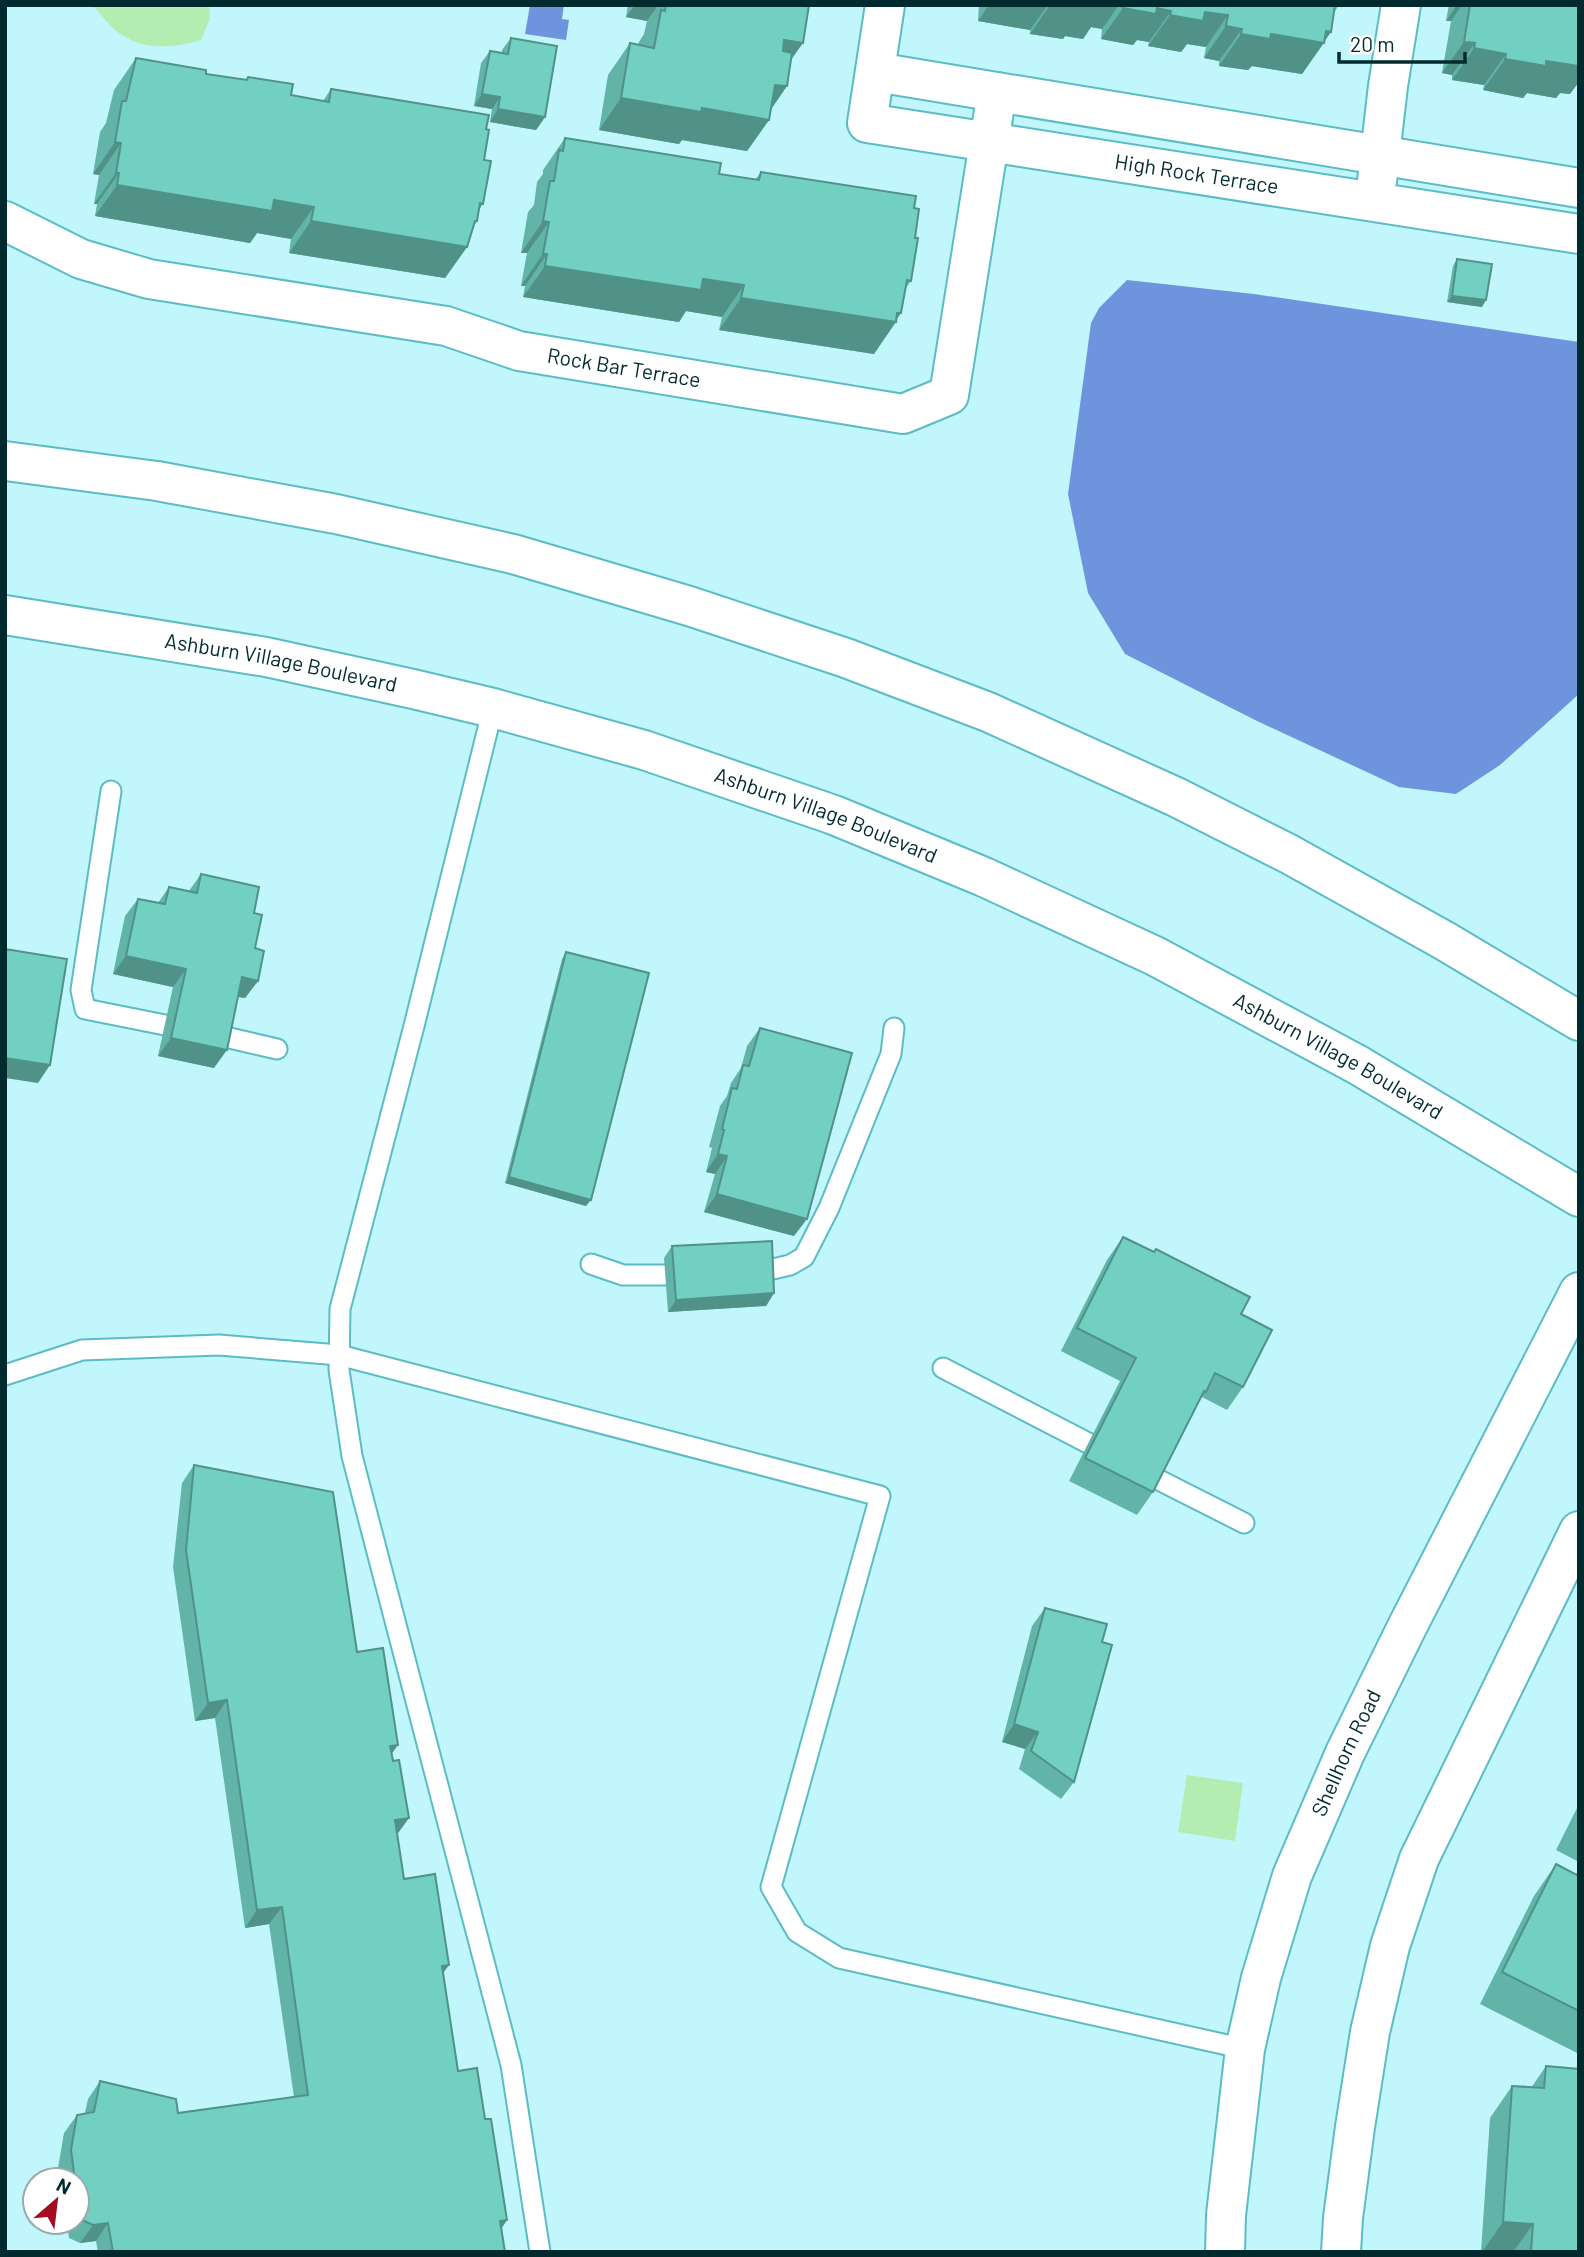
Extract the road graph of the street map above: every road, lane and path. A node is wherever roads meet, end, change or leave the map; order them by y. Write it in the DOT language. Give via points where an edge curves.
graph roads {
  1 [pos="885,5"];
  2 [pos="1401,5"];
  3 [pos="876,72"];
  4 [pos="997,92"];
  5 [pos="990,140"];
  6 [pos="1381,155"];
  7 [pos="1579,188"];
  8 [pos="1374,201"];
  9 [pos="5,221"];
  10 [pos="1579,234"];
  11 [pos="5,461"];
  12 [pos="5,615"];
  13 [pos="493,708"];
  14 [pos="111,791"];
  15 [pos="1579,1021"];
  16 [pos="165,1025"];
  17 [pos="894,1028"];
  18 [pos="221,1036"];
  19 [pos="276,1049"];
  20 [pos="1579,1197"];
  21 [pos="591,1264"];
  22 [pos="764,1271"];
  23 [pos="664,1275"];
  24 [pos="1579,1292"];
  25 [pos="339,1355"];
  26 [pos="943,1368"];
  27 [pos="5,1375"];
  28 [pos="1088,1443"];
  29 [pos="1156,1478"];
  30 [pos="1244,1523"];
  31 [pos="1579,1531"];
  32 [pos="1245,2049"];
  33 [pos="540,2252"];
  34 [pos="1225,2252"];
  35 [pos="1341,2252"];
  1 -- 3 [label="main road, High Rock Terrace"];
  2 -- 6 [label="main road"];
  3 -- 4 [label="main road"];
  3 -- 5 [label="main road, High Rock Terrace" via="867,123"];
  4 -- 5 [label="main road, Rock Bar Terrace"];
  4 -- 6 [label="main road"];
  5 -- 8 [label="main road, High Rock Terrace"];
  5 -- 9 [label="main road, Rock Bar Terrace" via="950,395 902,414 519,351 446,326 149,279 81,258"];
  6 -- 7 [label="main road"];
  6 -- 8 [label="main road"];
  8 -- 10 [label="main road, High Rock Terrace"];
  11 -- 15 [label="main road" via="157,481 336,514 513,554 846,658 988,712 1176,797 1445,941"];
  12 -- 13 [label="main road, Ashburn Village Boulevard" via="266,657"];
  13 -- 20 [label="main road, Ashburn Village Boulevard" via="644,750 796,802 984,877 1179,968 1358,1065"];
  13 -- 25 [label="lane" via="340,1309"];
  14 -- 16 [label="lane" via="81,990 85,1009"];
  17 -- 22 [label="lane" via="891,1054 829,1208 804,1257"];
  18 -- 19 [label="lane"];
  21 -- 23 [label="lane" via="623,1275"];
  24 -- 32 [label="main road, Shellhorn Road" via="1345,1753 1292,1876"];
  25 -- 27 [label="lane" via="219,1345 82,1350"];
  25 -- 32 [label="lane" via="880,1496 771,1887 797,1931 839,1958"];
  25 -- 33 [label="lane" via="352,1456 512,2065"];
  26 -- 28 [label="lane"];
  29 -- 30 [label="lane"];
  31 -- 35 [label="main road" via="1419,1859 1394,1933 1370,2032"];
  32 -- 34 [label="main road, Shellhorn Road"];
}
